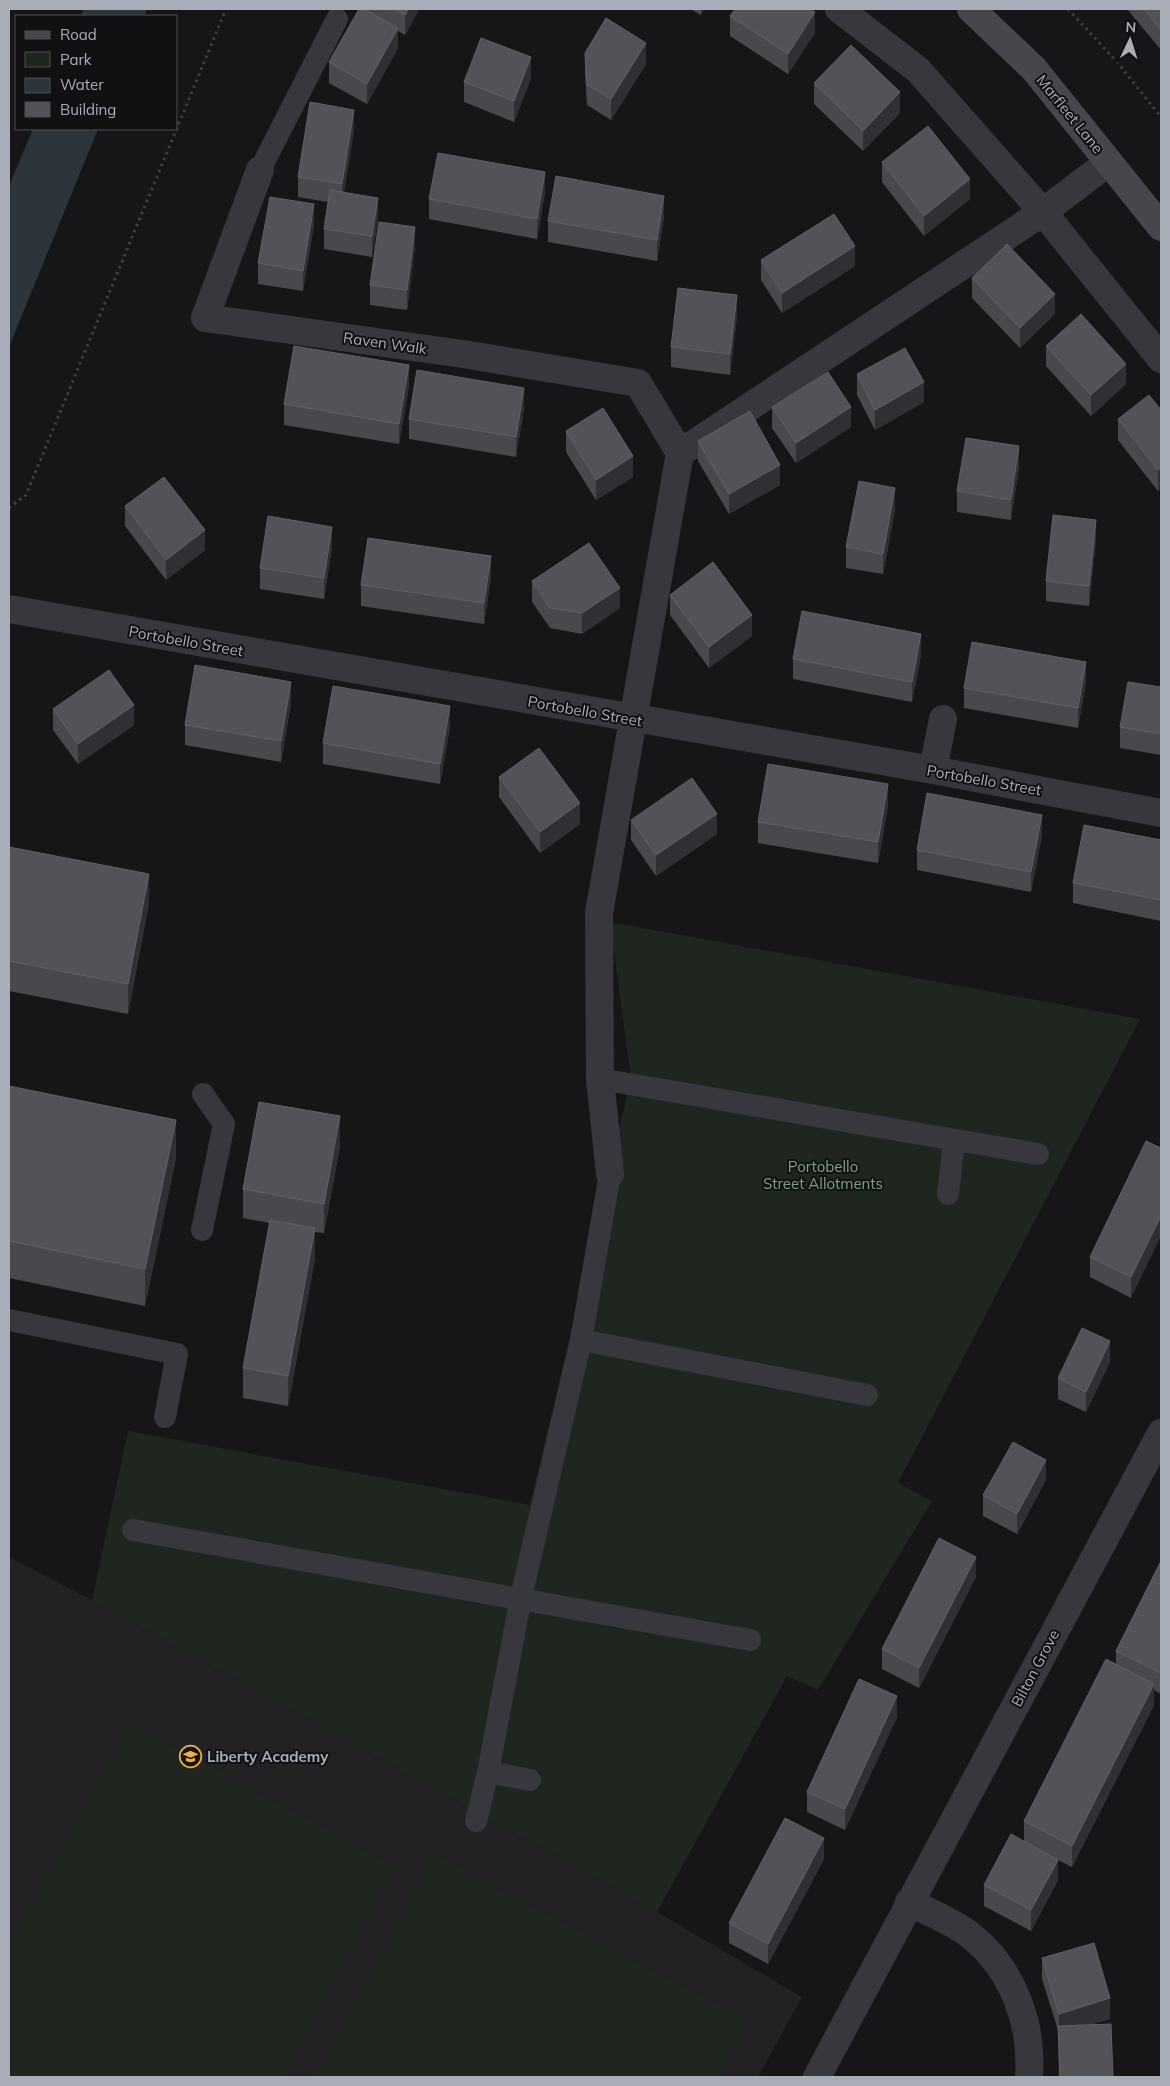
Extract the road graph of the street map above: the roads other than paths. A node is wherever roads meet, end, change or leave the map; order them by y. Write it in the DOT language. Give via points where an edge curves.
graph roads {
  1 [pos="839,9"];
  2 [pos="971,9"];
  3 [pos="337,19"];
  4 [pos="1109,162"];
  5 [pos="260,170"];
  6 [pos="1043,212"];
  7 [pos="1161,227"];
  8 [pos="1161,359"];
  9 [pos="680,453"];
  10 [pos="9,609"];
  11 [pos="943,719"];
  12 [pos="633,720"];
  13 [pos="933,770"];
  14 [pos="1161,813"];
  15 [pos="600,1079"];
  16 [pos="203,1094"];
  17 [pos="954,1141"];
  18 [pos="1038,1154"];
  19 [pos="610,1174"];
  20 [pos="948,1194"];
  21 [pos="202,1230"];
  22 [pos="9,1320"];
  23 [pos="581,1340"];
  24 [pos="868,1395"];
  25 [pos="165,1417"];
  26 [pos="1161,1433"];
  27 [pos="133,1530"];
  28 [pos="521,1597"];
  29 [pos="750,1640"];
  30 [pos="488,1772"];
  31 [pos="530,1780"];
  32 [pos="476,1821"];
  33 [pos="909,1902"];
  34 [pos="817,2077"];
  35 [pos="1030,2077"];
  1 -- 6 [label="street" via="918,70"];
  2 -- 4 [label="street, Marfleet Lane" via="1034,69"];
  3 -- 5 [label="lane"];
  4 -- 6 [label="street"];
  4 -- 7 [label="street, Marfleet Lane"];
  5 -- 9 [label="street, Raven Walk" via="205,318 463,354 638,383"];
  6 -- 8 [label="street"];
  6 -- 9 [label="street"];
  9 -- 12 [label="street"];
  10 -- 12 [label="street, Portobello Street"];
  11 -- 13 [label="street"];
  12 -- 13 [label="street, Portobello Street"];
  12 -- 15 [label="street" via="599,913"];
  13 -- 14 [label="street, Portobello Street"];
  15 -- 17 [label="lane"];
  15 -- 19 [label="street"];
  16 -- 21 [label="lane" via="224,1124"];
  17 -- 18 [label="lane"];
  17 -- 20 [label="lane"];
  19 -- 23 [label="lane"];
  22 -- 25 [label="lane" via="178,1354"];
  23 -- 24 [label="lane"];
  23 -- 28 [label="lane"];
  26 -- 33 [label="street, Bilton Grove"];
  27 -- 28 [label="lane"];
  28 -- 29 [label="lane"];
  28 -- 30 [label="lane"];
  30 -- 31 [label="lane"];
  30 -- 32 [label="lane"];
  33 -- 34 [label="street, Bilton Grove"];
  33 -- 35 [label="street" via="969,1934 999,1964 1016,1994 1026,2025"];
}
